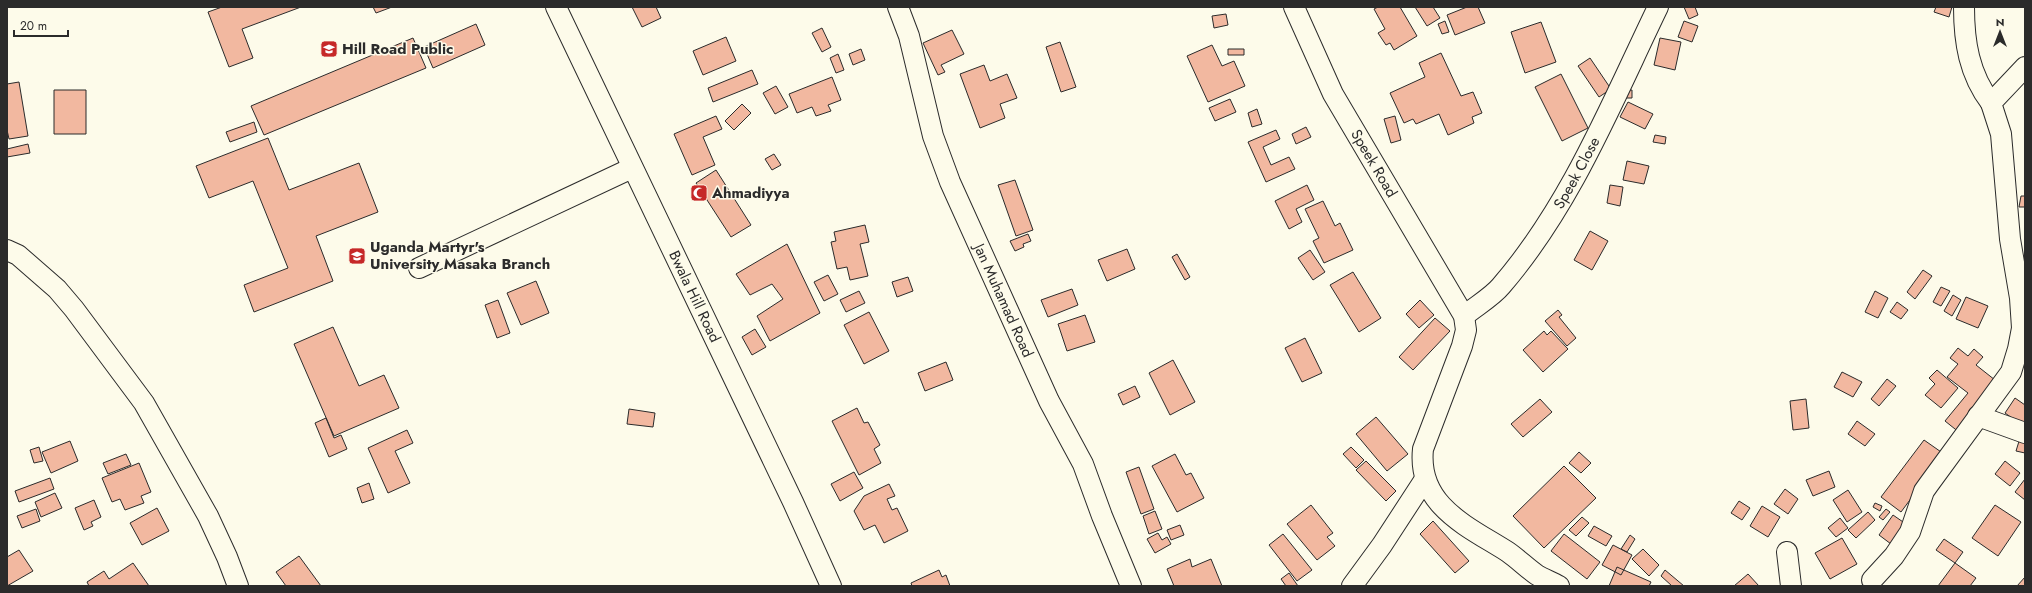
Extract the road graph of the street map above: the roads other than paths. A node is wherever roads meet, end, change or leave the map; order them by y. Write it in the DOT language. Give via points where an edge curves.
graph roads {
  1 [pos="556,7"];
  2 [pos="898,7"];
  3 [pos="1294,7"];
  4 [pos="1658,7"];
  5 [pos="1964,7"];
  6 [pos="2025,67"];
  7 [pos="1991,103"];
  8 [pos="632,168"];
  9 [pos="7,250"];
  10 [pos="419,268"];
  11 [pos="1464,316"];
  12 [pos="1978,416"];
  13 [pos="2025,433"];
  14 [pos="1425,479"];
  15 [pos="1787,552"];
  16 [pos="1873,584"];
  17 [pos="238,586"];
  18 [pos="831,586"];
  19 [pos="1131,586"];
  20 [pos="1352,586"];
  21 [pos="1559,586"];
  22 [pos="1791,586"];
  1 -- 8 [label="street, Bwala Hill Road"];
  2 -- 19 [label="street, Jan Muhamad Road" via="909,36 933,136 950,182 1049,400 1083,464"];
  3 -- 11 [label="street, Speek Road" via="1333,94"];
  4 -- 11 [label="street, Speek Close" via="1578,172 1556,208 1501,287"];
  5 -- 7 [label="street" via="1966,48 1972,70"];
  6 -- 7 [label="street"];
  7 -- 12 [label="street" via="2001,134 2010,239 2020,298 2022,328 2011,372"];
  8 -- 10 [label="street"];
  8 -- 18 [label="street, Bwala Hill Road" via="794,502"];
  9 -- 17 [label="street" via="18,255 57,289 144,403 208,516"];
  11 -- 14 [label="street" via="1466,330 1462,346 1422,449 1421,461"];
  12 -- 13 [label="street"];
  12 -- 16 [label="street" via="1924,491 1906,538"];
  14 -- 20 [label="street"];
  14 -- 21 [label="street" via="1432,494 1451,517 1510,553 1538,575"];
  15 -- 22 [label="street"];
}
